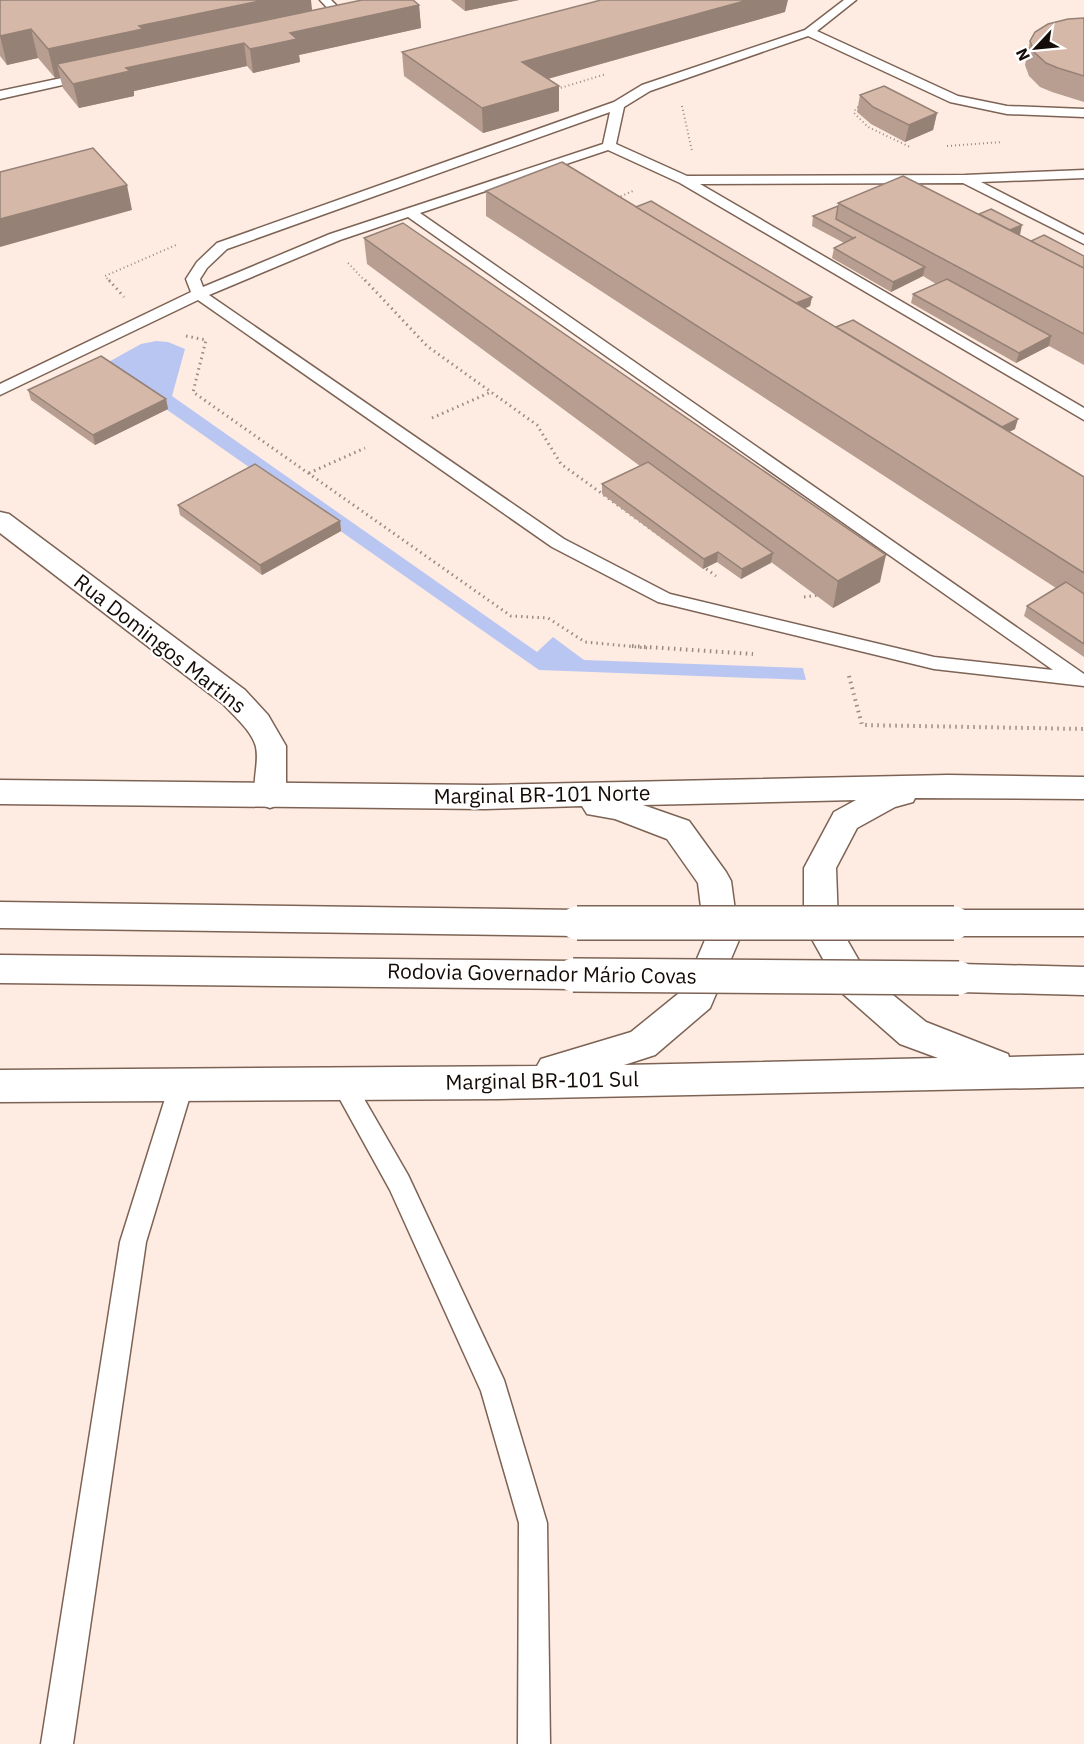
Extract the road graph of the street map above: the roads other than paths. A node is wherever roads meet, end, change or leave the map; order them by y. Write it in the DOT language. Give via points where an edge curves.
graph roads {
  1 [pos="325,0"];
  2 [pos="851,0"];
  3 [pos="304,29"];
  4 [pos="809,32"];
  5 [pos="105,72"];
  6 [pos="0,95"];
  7 [pos="618,105"];
  8 [pos="1084,113"];
  9 [pos="609,146"];
  10 [pos="1084,174"];
  11 [pos="965,179"];
  12 [pos="685,180"];
  13 [pos="410,212"];
  14 [pos="1084,240"];
  15 [pos="199,294"];
  16 [pos="0,390"];
  17 [pos="1084,415"];
  18 [pos="0,520"];
  19 [pos="1082,681"];
  20 [pos="948,786"];
  21 [pos="1084,788"];
  22 [pos="0,792"];
  23 [pos="270,796"];
  24 [pos="485,797"];
  25 [pos="0,915"];
  26 [pos="1084,924"];
  27 [pos="0,969"];
  28 [pos="1084,981"];
  29 [pos="1079,1070"];
  30 [pos="499,1083"];
  31 [pos="345,1085"];
  32 [pos="181,1086"];
  33 [pos="2,1088"];
  34 [pos="57,1744"];
  35 [pos="534,1744"];
  1 -- 3 [label="lane" via="338,12 335,18"];
  2 -- 4 [label="lane"];
  4 -- 7 [label="lane" via="646,88"];
  4 -- 8 [label="lane" via="954,99 1007,110"];
  5 -- 6 [label="lane"];
  7 -- 9 [label="lane"];
  7 -- 15 [label="lane" via="222,246 193,279"];
  9 -- 12 [label="lane"];
  9 -- 13 [label="lane"];
  10 -- 11 [label="lane"];
  11 -- 12 [label="lane"];
  11 -- 14 [label="lane"];
  12 -- 17 [label="lane"];
  13 -- 15 [label="lane" via="334,237"];
  13 -- 19 [label="lane"];
  15 -- 16 [label="lane"];
  15 -- 19 [label="lane" via="558,543 664,598 934,663"];
  18 -- 23 [label="main road, Rua Domingos Martins" via="234,697 271,746"];
  20 -- 21 [label="main road, Marginal BR-101 Norte"];
  20 -- 24 [label="main road, Marginal BR-101 Norte"];
  20 -- 29 [label="main road" via="887,797 845,820 820,868 821,925 854,983 913,1033 992,1064"];
  22 -- 23 [label="main road, Marginal BR-101 Norte"];
  23 -- 24 [label="main road, Marginal BR-101 Norte"];
  24 -- 30 [label="main road" via="618,808 678,830 714,880 722,940 698,999 642,1044"];
  25 -- 26 [label="main road, bridge" via="577,923"];
  27 -- 28 [label="main road, Rodovia Governador Mário Covas, bridge"];
  29 -- 30 [label="main road, Marginal BR-101 Sul"];
  30 -- 31 [label="main road, Marginal BR-101 Sul"];
  31 -- 32 [label="main road, Marginal BR-101 Sul"];
  31 -- 35 [label="lane" via="399,1183 494,1389 533,1523"];
  32 -- 33 [label="main road, Marginal BR-101 Sul"];
  32 -- 34 [label="lane" via="133,1242"];
}
